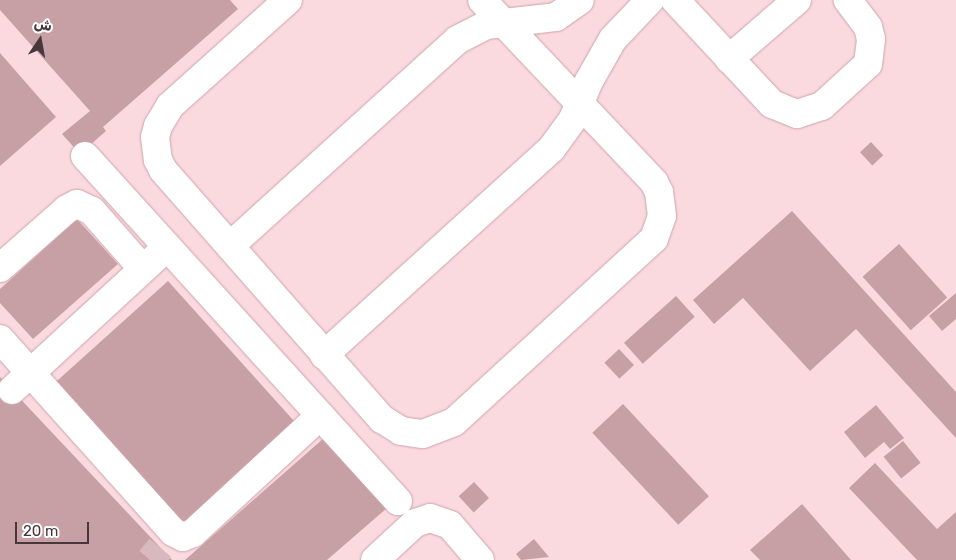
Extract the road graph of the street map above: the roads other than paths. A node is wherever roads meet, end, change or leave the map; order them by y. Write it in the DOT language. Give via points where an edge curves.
graph roads {
  1 [pos="288,0"];
  2 [pos="482,0"];
  3 [pos="580,0"];
  4 [pos="650,0"];
  5 [pos="675,0"];
  6 [pos="797,0"];
  7 [pos="848,0"];
  8 [pos="502,22"];
  9 [pos="729,59"];
  10 [pos="580,103"];
  11 [pos="85,156"];
  12 [pos="230,246"];
  13 [pos="167,247"];
  14 [pos="0,268"];
  15 [pos="143,269"];
  16 [pos="0,339"];
  17 [pos="324,355"];
  18 [pos="21,381"];
  19 [pos="320,416"];
  20 [pos="398,501"];
  21 [pos="477,559"];
  22 [pos="375,560"];
  1 -- 12 [label="lane" via="170,106 158,126 156,149 163,170"];
  2 -- 8 [label="lane"];
  3 -- 8 [label="lane" via="564,13 544,20"];
  4 -- 10 [label="lane" via="614,40"];
  5 -- 9 [label="lane"];
  6 -- 9 [label="lane"];
  7 -- 9 [label="lane" via="868,27 871,39 868,64 814,110 797,114 779,109"];
  8 -- 10 [label="lane"];
  8 -- 12 [label="lane" via="486,25 457,40"];
  10 -- 17 [label="lane" via="564,134 552,148"];
  10 -- 17 [label="lane" via="654,182 662,204 661,222 654,239 454,422 434,432 412,434 391,426"];
  11 -- 13 [label="lane"];
  12 -- 17 [label="lane"];
  13 -- 15 [label="lane"];
  13 -- 19 [label="lane"];
  14 -- 15 [label="lane" via="67,209 77,204 92,211"];
  15 -- 18 [label="lane"];
  16 -- 18 [label="lane"];
  18 -- 19 [label="lane" via="166,540 193,533"];
  19 -- 20 [label="lane"];
  21 -- 22 [label="lane" via="450,525 430,518 416,523"];
}
